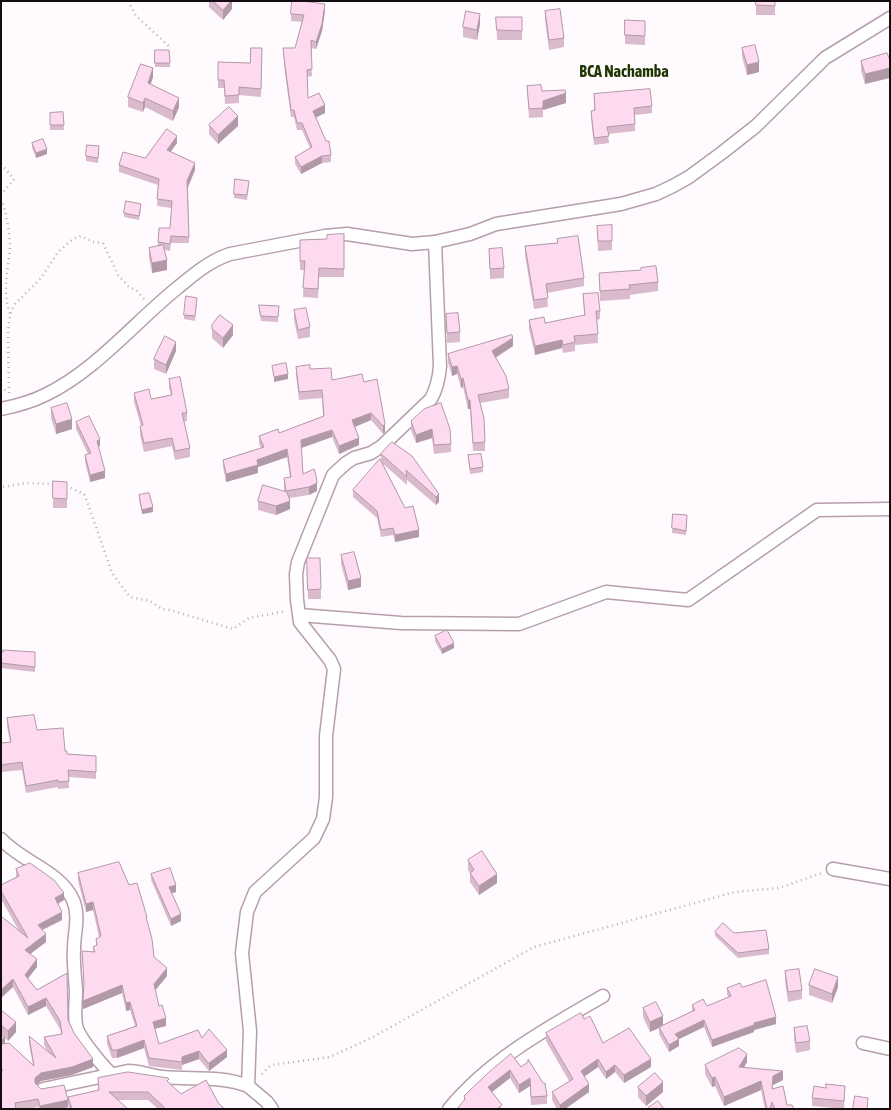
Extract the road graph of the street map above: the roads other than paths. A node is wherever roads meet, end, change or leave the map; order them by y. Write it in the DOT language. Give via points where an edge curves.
graph roads {
  1 [pos="890,18"];
  2 [pos="435,242"];
  3 [pos="1,409"];
  4 [pos="890,508"];
  5 [pos="299,614"];
  6 [pos="1,839"];
  7 [pos="833,869"];
  8 [pos="890,880"];
  9 [pos="603,996"];
  10 [pos="863,1043"];
  11 [pos="890,1049"];
  12 [pos="111,1074"];
  13 [pos="248,1086"];
  14 [pos="43,1089"];
  15 [pos="272,1109"];
  16 [pos="449,1109"];
  1 -- 2 [label="street" via="825,58 756,126 673,186 637,200 496,224"];
  2 -- 3 [label="street" via="412,244 347,234 215,259 152,308 100,358 57,389 33,401"];
  2 -- 5 [label="street" via="440,366 436,389 382,446 354,458 333,475 298,562"];
  4 -- 5 [label="street" via="817,510 688,600 606,592 519,624 401,623"];
  5 -- 13 [label="street" via="300,622 334,669 326,736 326,797 323,819 314,838 255,892 247,912 242,953 250,1031"];
  6 -- 12 [label="street" via="68,889 74,901 77,920 74,948 76,1025 82,1039"];
  7 -- 8 [label="street"];
  9 -- 16 [label="street" via="496,1063"];
  10 -- 11 [label="street"];
  12 -- 13 [label="street" via="136,1071 161,1077 218,1078"];
  12 -- 14 [label="street"];
  13 -- 15 [label="street"];
}
